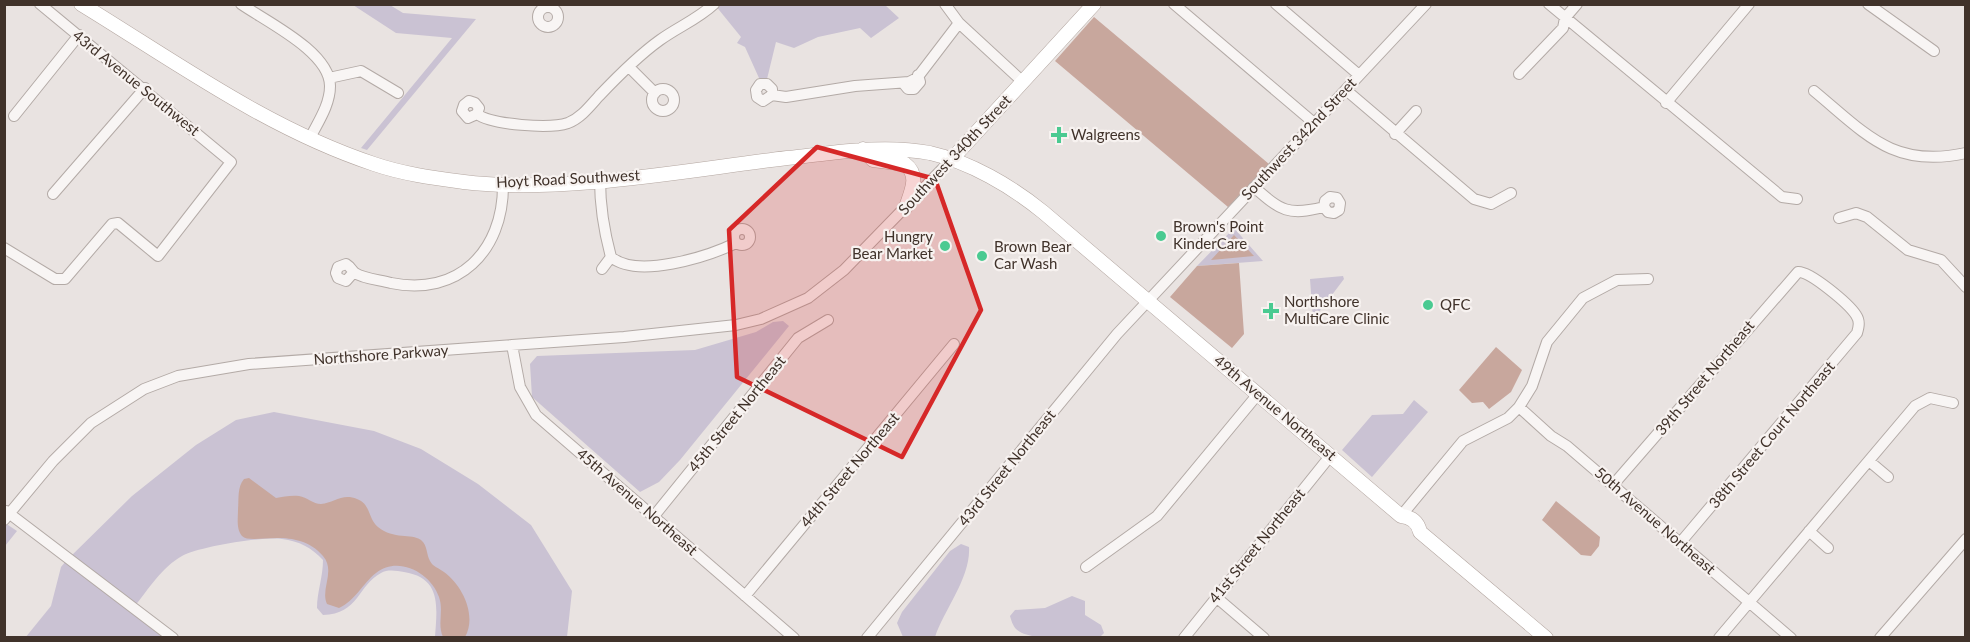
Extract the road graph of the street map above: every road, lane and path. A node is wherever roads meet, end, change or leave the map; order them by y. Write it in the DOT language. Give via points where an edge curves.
graph roads {
  1 [pos="40,4"];
  2 [pos="81,4"];
  3 [pos="241,4"];
  4 [pos="714,4"];
  5 [pos="945,4"];
  6 [pos="1094,4"];
  7 [pos="1174,4"];
  8 [pos="1276,4"];
  9 [pos="1426,4"];
  10 [pos="1550,4"];
  11 [pos="1577,4"];
  12 [pos="1749,4"];
  13 [pos="1868,4"];
  14 [pos="1565,18"];
  15 [pos="959,22"];
  16 [pos="79,35"];
  17 [pos="1934,51"];
  18 [pos="629,67"];
  19 [pos="1519,74"];
  20 [pos="1359,75"];
  21 [pos="329,78"];
  22 [pos="1023,82"];
  23 [pos="145,88"];
  24 [pos="1346,90"];
  25 [pos="1815,91"];
  26 [pos="398,93"];
  27 [pos="655,93"];
  28 [pos="772,95"];
  29 [pos="1666,103"];
  30 [pos="1416,111"];
  31 [pos="477,114"];
  32 [pos="14,116"];
  33 [pos="1314,123"];
  34 [pos="1395,134"];
  35 [pos="310,138"];
  36 [pos="862,149"];
  37 [pos="1965,153"];
  38 [pos="951,160"];
  39 [pos="600,180"];
  40 [pos="503,186"];
  41 [pos="1254,187"];
  42 [pos="1511,193"];
  43 [pos="53,194"];
  44 [pos="1797,200"];
  45 [pos="906,207"];
  46 [pos="1324,207"];
  47 [pos="1839,218"];
  48 [pos="736,243"];
  49 [pos="4,249"];
  50 [pos="611,257"];
  51 [pos="602,269"];
  52 [pos="353,273"];
  53 [pos="1648,279"];
  54 [pos="1965,287"];
  55 [pos="808,298"];
  56 [pos="1148,301"];
  57 [pos="828,320"];
  58 [pos="1859,324"];
  59 [pos="954,344"];
  60 [pos="512,345"];
  61 [pos="1258,394"];
  62 [pos="1953,403"];
  63 [pos="1518,407"];
  64 [pos="1331,455"];
  65 [pos="1869,461"];
  66 [pos="1888,477"];
  67 [pos="1613,485"];
  68 [pos="6,515"];
  69 [pos="654,516"];
  70 [pos="1401,516"];
  71 [pos="1809,531"];
  72 [pos="1680,543"];
  73 [pos="1963,546"];
  74 [pos="1828,548"];
  75 [pos="1086,567"];
  76 [pos="745,597"];
  77 [pos="1216,597"];
  78 [pos="1749,602"];
  79 [pos="173,638"];
  80 [pos="794,638"];
  81 [pos="867,638"];
  82 [pos="1184,638"];
  83 [pos="1264,638"];
  84 [pos="1546,638"];
  85 [pos="1719,638"];
  86 [pos="1791,638"];
  87 [pos="1880,638"];
  1 -- 16 [label="street, 43rd Avenue Southwest"];
  2 -- 35 [label="main road, Hoyt Road Southwest" via="217,89"];
  3 -- 21 [label="street" via="313,53"];
  4 -- 18 [label="street" via="699,18 659,41"];
  5 -- 15 [label="street"];
  6 -- 22 [label="main road, Southwest 340th Street"];
  7 -- 33 [label="street"];
  8 -- 20 [label="street"];
  9 -- 20 [label="street, Southwest 342nd Street"];
  10 -- 14 [label="street"];
  11 -- 14 [label="street"];
  12 -- 29 [label="street"];
  13 -- 17 [label="street"];
  14 -- 19 [label="street" via="1563,28"];
  14 -- 29 [label="street"];
  15 -- 22 [label="street"];
  15 -- 28 [label="street" via="918,75 903,83 786,97"];
  16 -- 23 [label="street, 43rd Avenue Southwest"];
  16 -- 32 [label="street"];
  18 -- 27 [label="street"];
  18 -- 31 [label="street" via="581,115 566,123 509,123"];
  20 -- 24 [label="street, Southwest 342nd Street"];
  21 -- 26 [label="street" via="361,71"];
  21 -- 35 [label="street" via="327,103"];
  22 -- 38 [label="main road, Southwest 340th Street"];
  23 -- 43 [label="street"];
  23 -- 49 [label="street, 43rd Avenue Southwest" via="231,162 158,256 118,224 112,224 65,279 56,279"];
  24 -- 33 [label="street, Southwest 342nd Street"];
  24 -- 34 [label="street"];
  25 -- 37 [label="street" via="1865,132 1900,154 1942,159"];
  29 -- 44 [label="street" via="1782,197"];
  30 -- 34 [label="street"];
  33 -- 41 [label="street, Southwest 342nd Street"];
  34 -- 42 [label="street" via="1474,199 1491,204"];
  35 -- 40 [label="main road, Hoyt Road Southwest" via="376,165"];
  36 -- 38 [label="main road, Hoyt Road Southwest" via="904,149"];
  36 -- 39 [label="main road, Hoyt Road Southwest"];
  36 -- 45 [label="main road" via="873,160 909,167 914,181"];
  38 -- 45 [label="street, Southwest 340th Street"];
  38 -- 56 [label="main road, 49th Avenue Northeast" via="1034,204"];
  39 -- 40 [label="main road, Hoyt Road Southwest"];
  39 -- 50 [label="street" via="600,204"];
  40 -- 52 [label="street" via="496,231 481,256 465,271 443,282 406,286"];
  41 -- 46 [label="street" via="1279,209 1302,212"];
  41 -- 56 [label="street, Southwest 342nd Street"];
  45 -- 55 [label="street, Southwest 340th Street" via="844,270"];
  47 -- 54 [label="street" via="1856,213 1867,216 1908,250 1941,260"];
  48 -- 50 [label="street" via="711,253 648,267 623,265"];
  50 -- 51 [label="street"];
  53 -- 63 [label="street" via="1617,280 1583,298 1547,342 1532,386"];
  55 -- 60 [label="street, Northshore Parkway" via="761,319 736,325"];
  56 -- 61 [label="main road, 49th Avenue Northeast"];
  56 -- 81 [label="street, 43rd Street Northeast"];
  57 -- 69 [label="street, 45th Street Northeast" via="798,338"];
  58 -- 67 [label="street, 39th Street Northeast" via="1849,308 1811,276 1798,272"];
  58 -- 72 [label="street, 38th Street Court Northeast" via="1857,333"];
  59 -- 76 [label="street, 44th Street Northeast"];
  60 -- 68 [label="street, Northshore Parkway" via="249,364 178,376 144,389 91,423"];
  60 -- 69 [label="street, 45th Avenue Northeast" via="520,387 536,415"];
  61 -- 64 [label="main road, 49th Avenue Northeast"];
  61 -- 75 [label="street" via="1157,516"];
  62 -- 65 [label="street" via="1922,400"];
  63 -- 67 [label="street, 50th Avenue Northeast"];
  63 -- 70 [label="street" via="1508,418 1463,441"];
  64 -- 70 [label="main road, 49th Avenue Northeast"];
  64 -- 77 [label="street, 41st Street Northeast"];
  65 -- 66 [label="street"];
  65 -- 71 [label="street"];
  67 -- 72 [label="street, 50th Avenue Northeast"];
  68 -- 79 [label="street"];
  69 -- 76 [label="street, 45th Avenue Northeast"];
  70 -- 84 [label="main road, 49th Avenue Northeast" via="1408,516 1419,525 1420,532"];
  71 -- 74 [label="street"];
  71 -- 78 [label="street"];
  72 -- 78 [label="street, 50th Avenue Northeast"];
  73 -- 87 [label="street"];
  76 -- 80 [label="street, 45th Avenue Northeast"];
  77 -- 82 [label="street, 41st Street Northeast"];
  77 -- 83 [label="street"];
  78 -- 85 [label="street"];
  78 -- 86 [label="street, 50th Avenue Northeast"];
}
